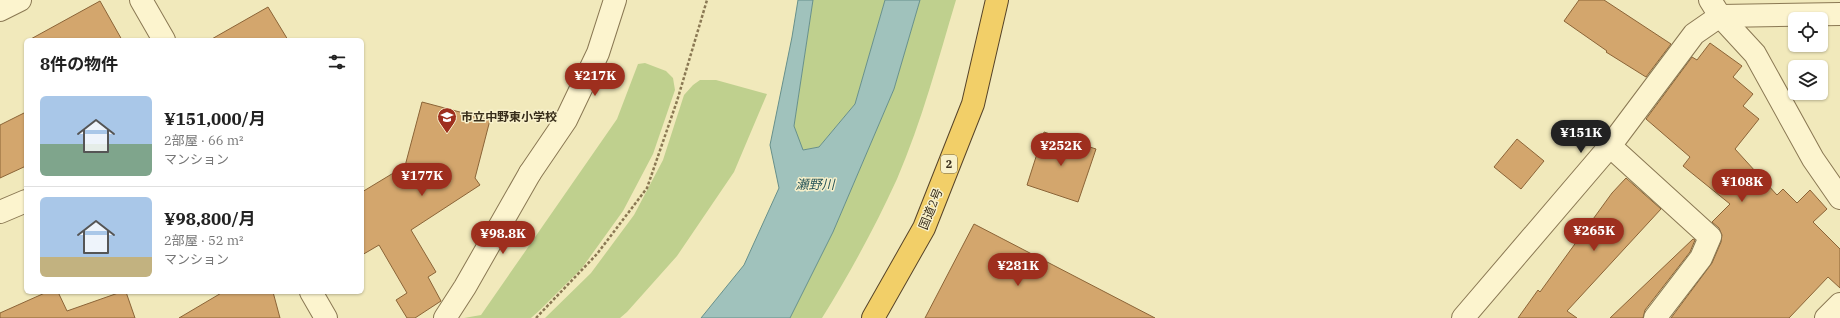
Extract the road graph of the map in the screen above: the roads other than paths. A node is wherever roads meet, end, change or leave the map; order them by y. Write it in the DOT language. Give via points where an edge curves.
graph roads {
  1 [pos="20,0"];
  2 [pos="141,0"];
  3 [pos="615,0"];
  4 [pos="997,0"];
  5 [pos="1715,8"];
  6 [pos="0,10"];
  7 [pos="1840,14"];
  8 [pos="163,38"];
  9 [pos="1610,146"];
  10 [pos="1840,198"];
  11 [pos="24,202"];
  12 [pos="0,212"];
  13 [pos="312,294"];
  14 [pos="1840,304"];
  15 [pos="326,318"];
  16 [pos="445,318"];
  17 [pos="873,318"];
  18 [pos="1463,318"];
  19 [pos="1655,318"];
  20 [pos="1826,318"];
  1 -- 6 [label="street"];
  2 -- 8 [label="street"];
  3 -- 16 [label="street" via="598,53 566,120 530,172"];
  4 -- 17 [label="highway, 国道2号 / 2" via="973,104 959,140 924,228"];
  5 -- 7 [label="street"];
  5 -- 9 [label="street"];
  5 -- 10 [label="street" via="1756,54 1813,159"];
  9 -- 18 [label="street"];
  9 -- 19 [label="street" via="1710,237 1701,258"];
  11 -- 12 [label="street"];
  13 -- 15 [label="street"];
  14 -- 20 [label="street"];
}
